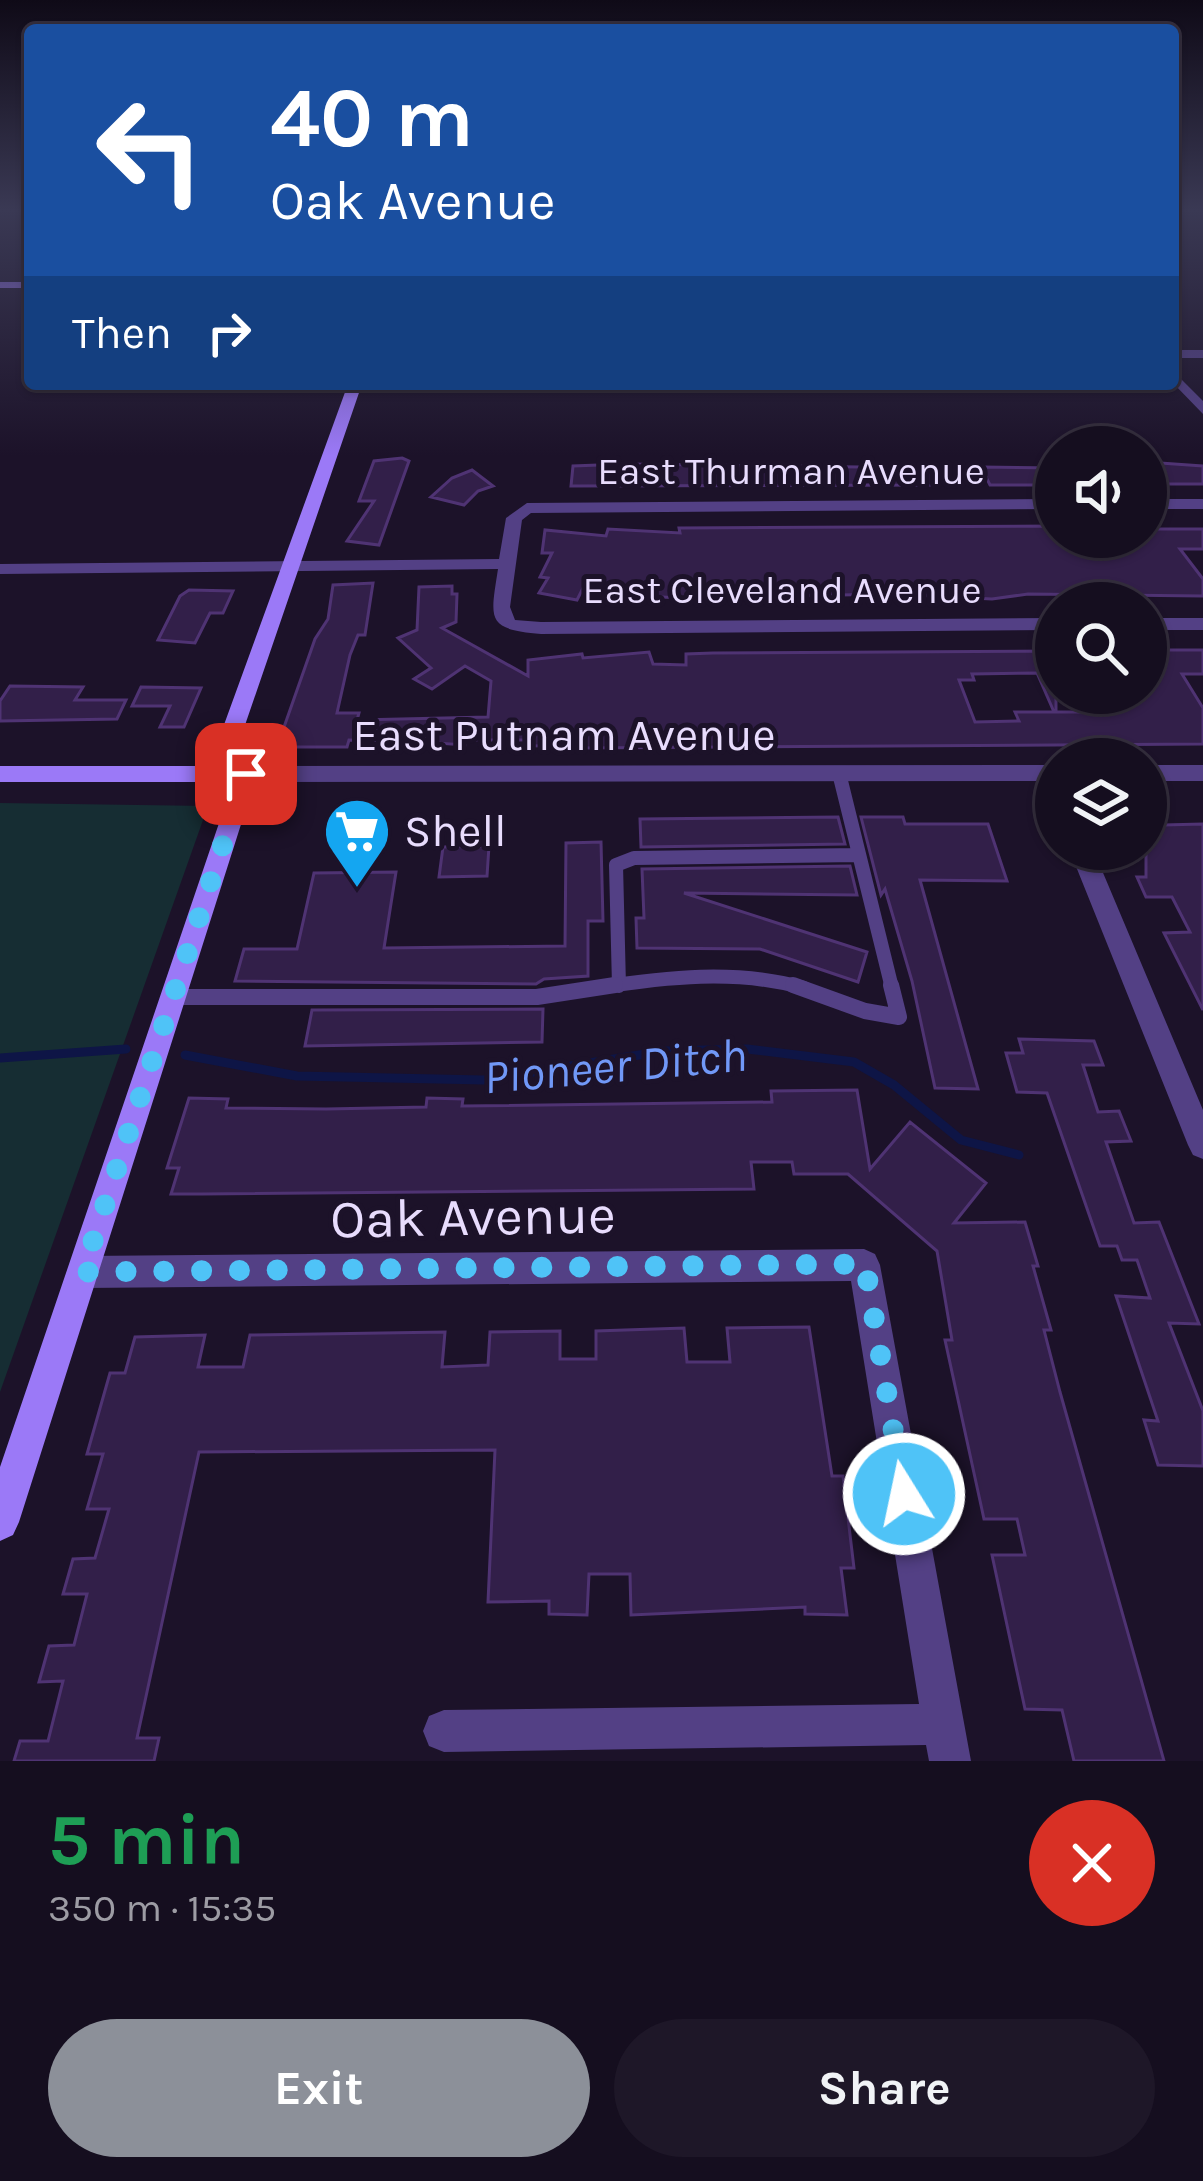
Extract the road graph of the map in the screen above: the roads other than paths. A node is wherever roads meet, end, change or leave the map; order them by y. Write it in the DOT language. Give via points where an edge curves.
graph roads {
  1 [pos="1179,382"];
  2 [pos="353,390"];
  3 [pos="1203,410"];
  4 [pos="1203,503"];
  5 [pos="1035,504"];
  6 [pos="1167,504"];
  7 [pos="508,564"];
  8 [pos="290,566"];
  9 [pos="0,569"];
  10 [pos="1203,623"];
  11 [pos="1167,624"];
  12 [pos="1035,625"];
  13 [pos="1203,772"];
  14 [pos="839,773"];
  15 [pos="1167,773"];
  16 [pos="0,774"];
  17 [pos="232,774"];
  18 [pos="1035,778"];
  19 [pos="859,855"];
  20 [pos="1090,870"];
  21 [pos="619,986"];
  22 [pos="173,997"];
  23 [pos="1203,1145"];
  24 [pos="83,1272"];
  25 [pos="0,1522"];
  26 [pos="444,1731"];
  27 [pos="946,1742"];
  1 -- 3 [label="street"];
  2 -- 8 [label="street"];
  4 -- 6 [label="street"];
  5 -- 7 [label="street, East Thurman Avenue" via="527,508 514,518"];
  7 -- 8 [label="street"];
  7 -- 12 [label="street, East Cleveland Avenue" via="501,607 508,625"];
  8 -- 9 [label="street"];
  8 -- 17 [label="street"];
  10 -- 11 [label="street"];
  13 -- 15 [label="street"];
  14 -- 17 [label="street, East Putnam Avenue"];
  14 -- 18 [label="street, East Putnam Avenue"];
  14 -- 19 [label="lane"];
  16 -- 17 [label="street, East Putnam Avenue"];
  17 -- 22 [label="street"];
  19 -- 21 [label="lane" via="634,858 616,865"];
  19 -- 21 [label="lane" via="899,1017 739,975"];
  20 -- 23 [label="street"];
  21 -- 22 [label="lane" via="537,998"];
  22 -- 24 [label="street"];
  24 -- 25 [label="street"];
  24 -- 27 [label="street, Oak Avenue" via="865,1264"];
  26 -- 27 [label="street"];
}
